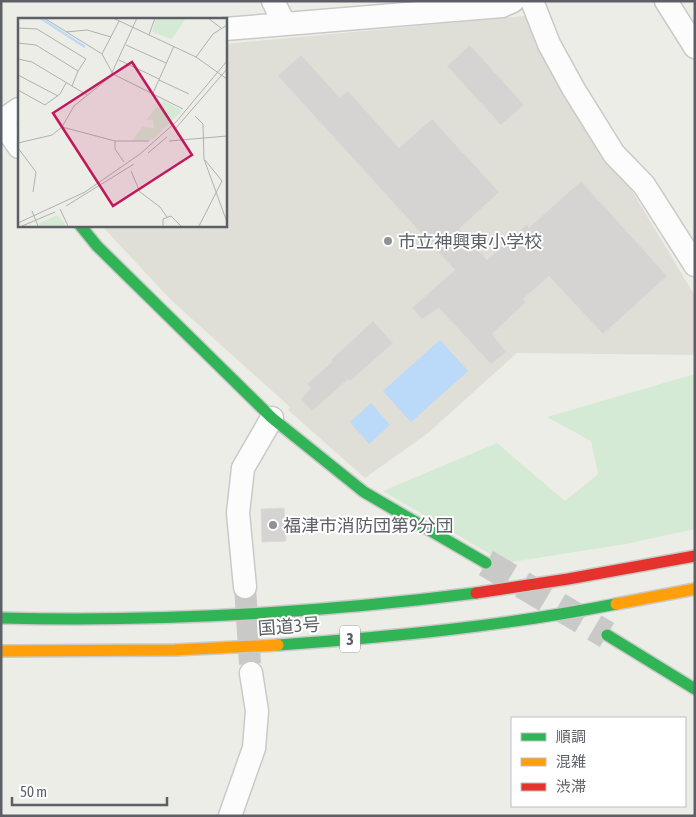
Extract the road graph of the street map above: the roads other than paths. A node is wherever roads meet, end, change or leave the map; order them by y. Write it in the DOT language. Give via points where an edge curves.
graph roads {
  1 [pos="273,1"];
  2 [pos="513,1"];
  3 [pos="532,1"];
  4 [pos="666,1"];
  5 [pos="284,23"];
  6 [pos="226,29"];
  7 [pos="695,47"];
  8 [pos="18,110"];
  9 [pos="1,121"];
  10 [pos="18,146"];
  11 [pos="81,226"];
  12 [pos="695,265"];
  13 [pos="272,418"];
  14 [pos="695,556"];
  15 [pos="486,563"];
  16 [pos="245,587"];
  17 [pos="695,589"];
  18 [pos="1,618"];
  19 [pos="607,635"];
  20 [pos="1,651"];
  21 [pos="251,673"];
  22 [pos="695,689"];
  23 [pos="230,816"];
  1 -- 5 [label="street"];
  2 -- 5 [label="street" via="502,6"];
  3 -- 12 [label="street" via="548,44 573,88 614,154 644,184"];
  4 -- 7 [label="street"];
  5 -- 6 [label="street"];
  8 -- 9 [label="street"];
  9 -- 10 [label="street"];
  11 -- 13 [label="main road" via="97,246"];
  13 -- 15 [label="main road" via="364,492"];
  13 -- 16 [label="street" via="242,468 238,513"];
  14 -- 18 [label="main road, 国道3号 / 3" via="600,575 380,604 265,614 43,620"];
  17 -- 20 [label="main road, 国道3号 / 3" via="505,622 381,636 153,651"];
  19 -- 22 [label="main road"];
  21 -- 23 [label="street" via="257,711 254,748"];
}
